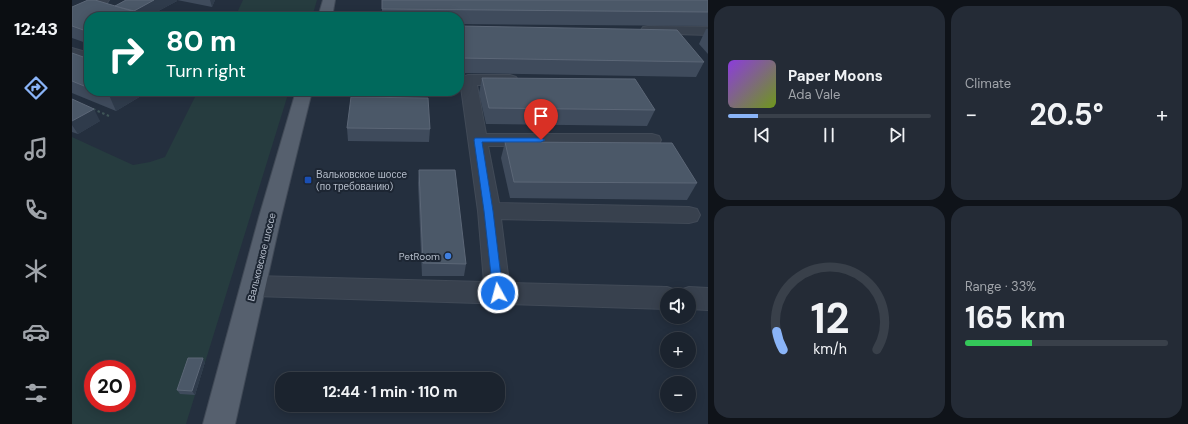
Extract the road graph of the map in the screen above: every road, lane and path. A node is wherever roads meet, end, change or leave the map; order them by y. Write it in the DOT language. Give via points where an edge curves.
graph roads {
  1 [pos="103,0"];
  2 [pos="329,0"];
  3 [pos="326,12"];
  4 [pos="72,14"];
  5 [pos="638,30"];
  6 [pos="708,31"];
  7 [pos="72,52"];
  8 [pos="84,56"];
  9 [pos="530,81"];
  10 [pos="303,96"];
  11 [pos="90,108"];
  12 [pos="109,116"];
  13 [pos="478,140"];
  14 [pos="652,140"];
  15 [pos="489,211"];
  16 [pos="689,215"];
  17 [pos="254,286"];
  18 [pos="498,293"];
  19 [pos="660,298"];
  20 [pos="696,298"];
  21 [pos="708,299"];
  22 [pos="219,424"];
  1 -- 4 [label="lane"];
  2 -- 3 [label="main road"];
  5 -- 6 [label="lane"];
  7 -- 8 [label="lane"];
  9 -- 13 [label="lane" via="468,80"];
  10 -- 17 [label="main road, Вальковское шоссе"];
  11 -- 12 [label="path"];
  13 -- 14 [label="lane"];
  13 -- 15 [label="lane"];
  15 -- 16 [label="lane"];
  15 -- 18 [label="lane"];
  17 -- 18 [label="lane"];
  17 -- 22 [label="main road, Вальковское шоссе"];
  18 -- 19 [label="lane"];
  20 -- 21 [label="lane"];
}
